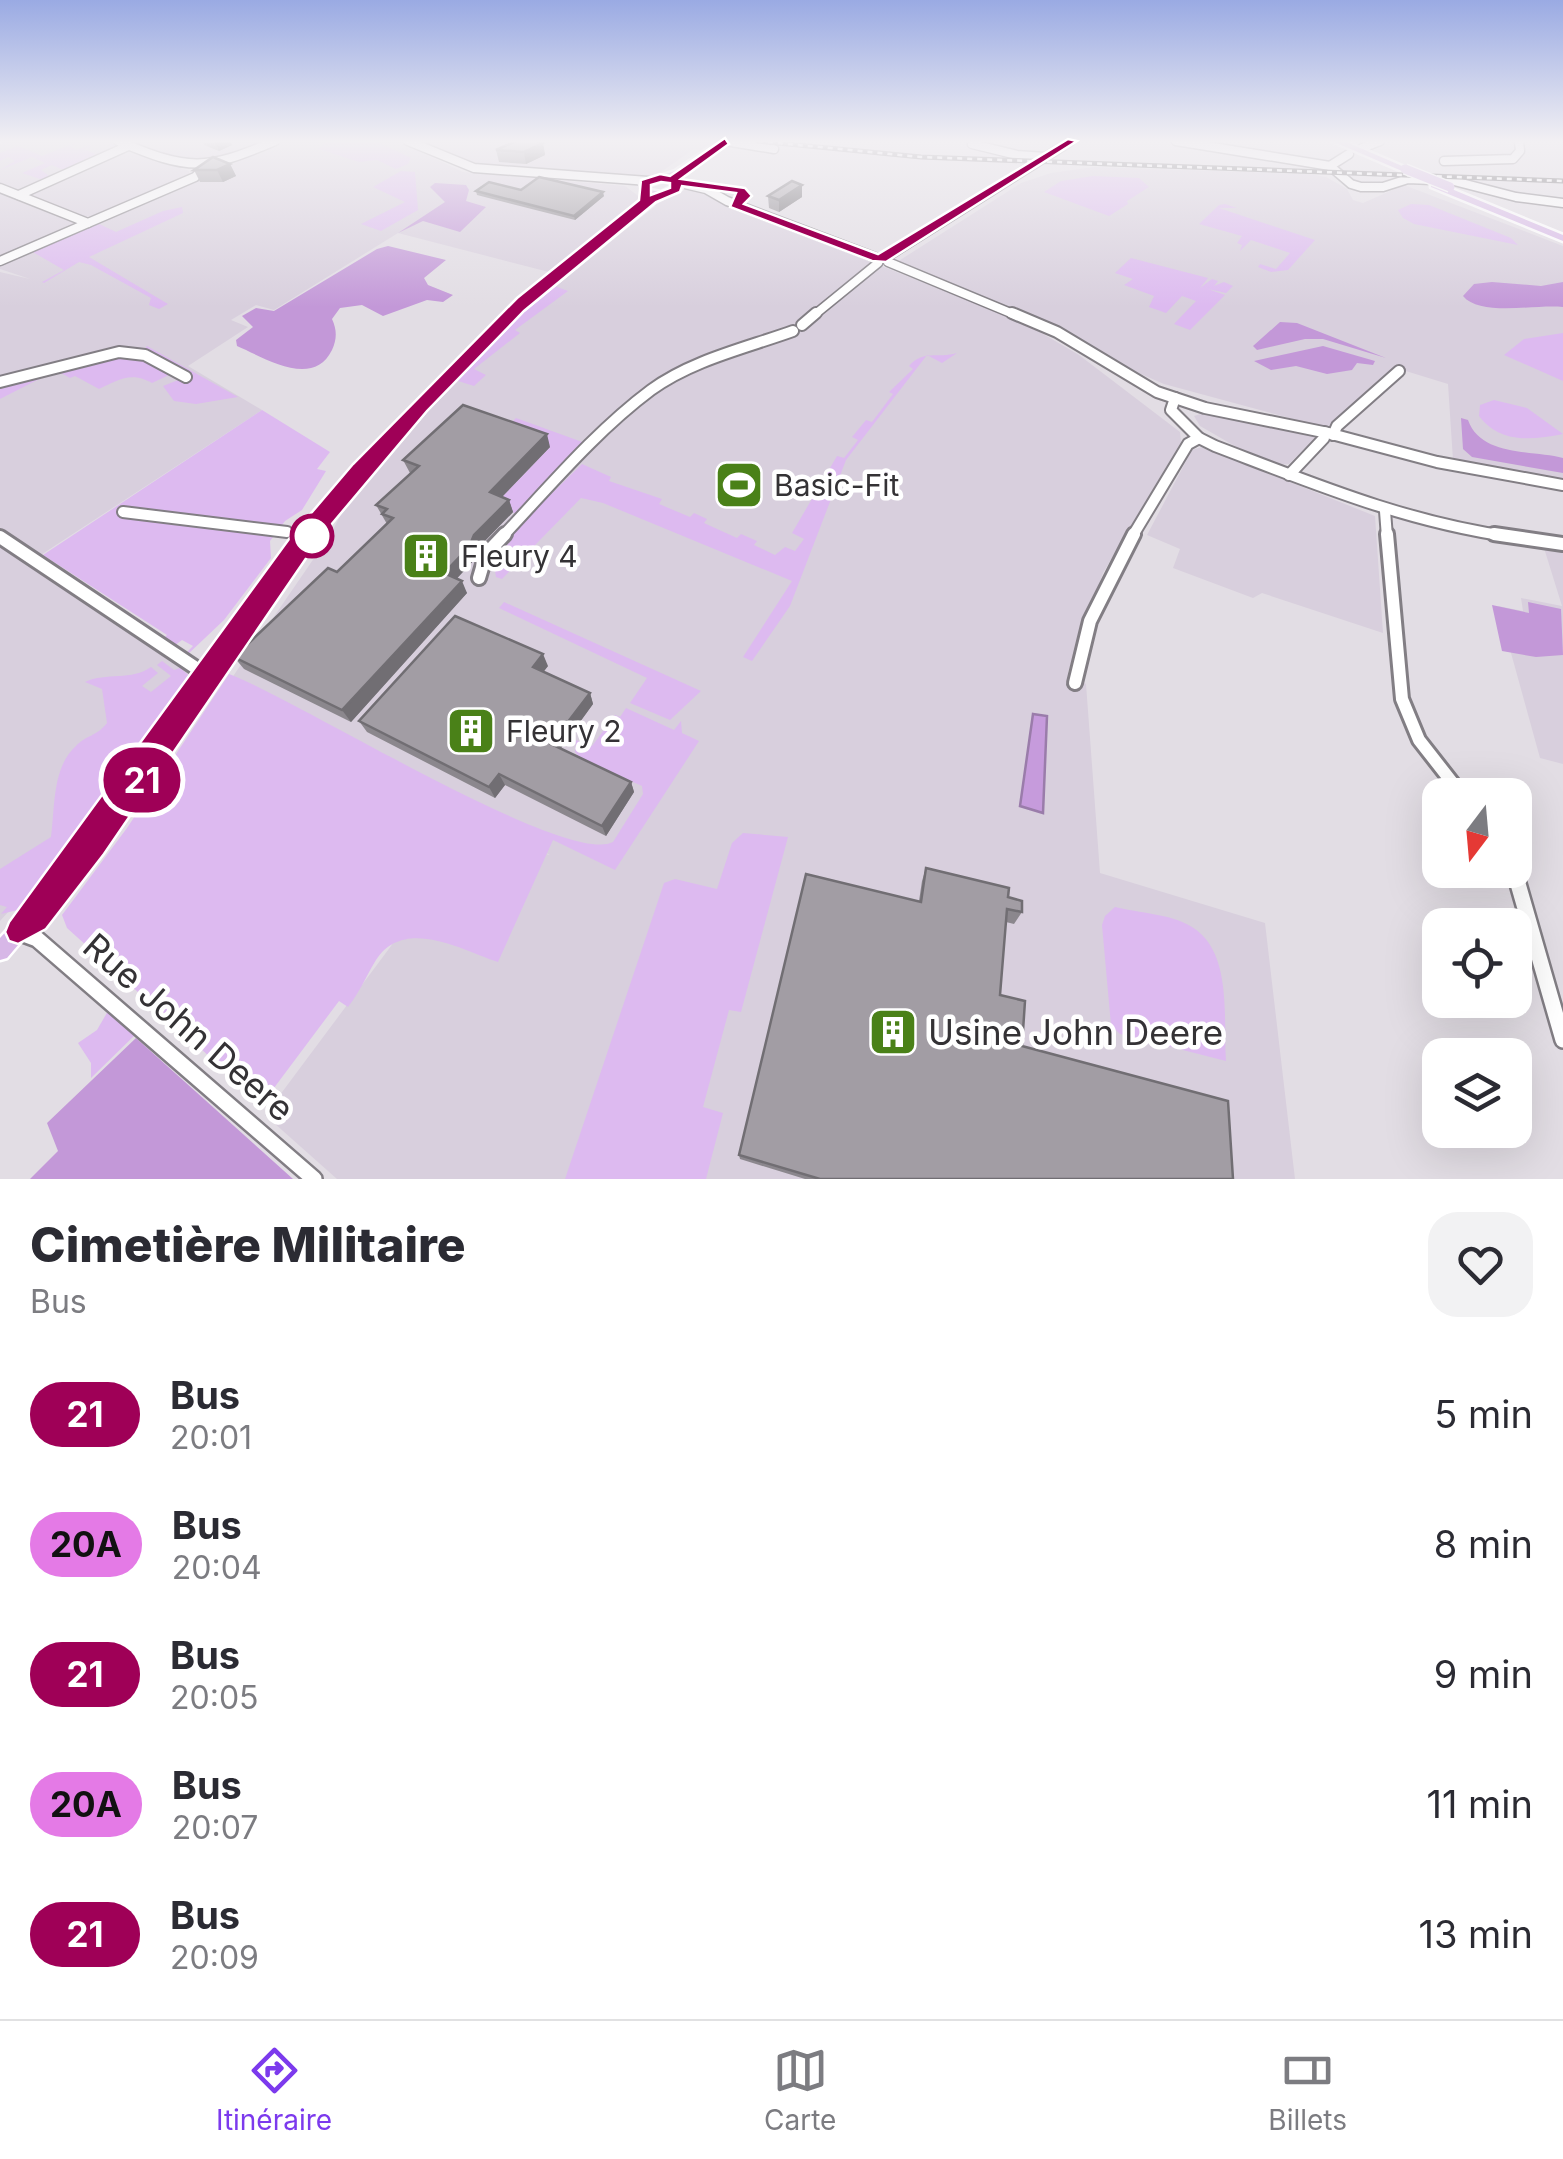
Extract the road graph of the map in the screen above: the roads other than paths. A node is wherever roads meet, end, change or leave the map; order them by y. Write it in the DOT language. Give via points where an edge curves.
graph roads {
  1 [pos="21,196"];
  2 [pos="148,196"];
  3 [pos="650,196"];
  4 [pos="651,196"];
  5 [pos="718,196"];
  6 [pos="985,196"];
  7 [pos="1463,196"];
  8 [pos="1473,196"];
  9 [pos="1509,196"];
  10 [pos="1478,202"];
  11 [pos="1563,203"];
  12 [pos="85,222"];
  13 [pos="1563,236"];
  14 [pos="882,260"];
  15 [pos="0,262"];
  16 [pos="1399,371"];
  17 [pos="186,377"];
  18 [pos="1128,377"];
  19 [pos="0,382"];
  20 [pos="1175,398"];
  21 [pos="1187,402"];
  22 [pos="1207,404"];
  23 [pos="1174,414"];
  24 [pos="1329,435"];
  25 [pos="1199,438"];
  26 [pos="1289,475"];
  27 [pos="1563,485"];
  28 [pos="1385,511"];
  29 [pos="122,512"];
  30 [pos="287,532"];
  31 [pos="0,538"];
  32 [pos="1563,544"];
  33 [pos="480,578"];
  34 [pos="207,670"];
  35 [pos="1075,684"];
  36 [pos="1449,778"];
  37 [pos="1519,888"];
  38 [pos="18,932"];
  39 [pos="0,951"];
  40 [pos="1563,1040"];
  41 [pos="314,1179"];
  1 -- 12 [label="street"];
  2 -- 12 [label="street"];
  3 -- 38 [label="main road" via="519,308 422,407 314,533 96,846 36,920"];
  4 -- 34 [label="main road" via="522,301 359,468 303,534"];
  5 -- 14 [label="street"];
  6 -- 14 [label="street"];
  7 -- 10 [label="main road, bridge"];
  8 -- 13 [label="main road, bridge"];
  9 -- 11 [label="street"];
  10 -- 13 [label="main road"];
  10 -- 13 [label="main road"];
  12 -- 15 [label="street"];
  14 -- 18 [label="street" via="1057,332"];
  14 -- 33 [label="street" via="798,328 692,366 651,390 486,554"];
  16 -- 24 [label="street"];
  17 -- 19 [label="street" via="145,355 119,352"];
  18 -- 20 [label="street"];
  18 -- 22 [label="street"];
  20 -- 21 [label="street"];
  20 -- 23 [label="street"];
  21 -- 22 [label="street"];
  21 -- 23 [label="street"];
  22 -- 24 [label="street"];
  23 -- 25 [label="street"];
  24 -- 26 [label="street"];
  24 -- 27 [label="street"];
  25 -- 26 [label="street"];
  25 -- 35 [label="street" via="1188,444 1097,605"];
  26 -- 28 [label="street"];
  28 -- 32 [label="street"];
  28 -- 36 [label="street" via="1402,699 1419,740"];
  29 -- 30 [label="street"];
  31 -- 34 [label="street"];
  34 -- 38 [label="main road"];
  37 -- 40 [label="street"];
  38 -- 39 [label="main road"];
  38 -- 41 [label="street, Rue John Deere" via="37,938"];
}
